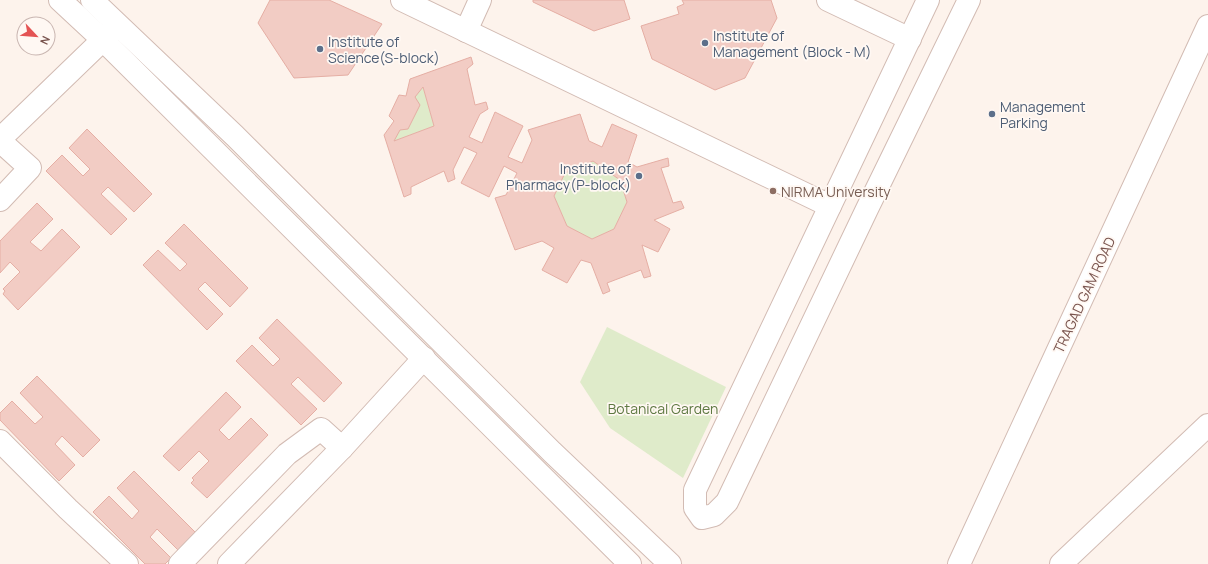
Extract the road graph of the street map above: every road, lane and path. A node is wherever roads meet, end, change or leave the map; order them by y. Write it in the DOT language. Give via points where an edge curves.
graph roads {
  1 [pos="60,0"];
  2 [pos="92,0"];
  3 [pos="402,0"];
  4 [pos="480,0"];
  5 [pos="828,0"];
  6 [pos="928,0"];
  7 [pos="969,0"];
  8 [pos="118,25"];
  9 [pos="1208,26"];
  10 [pos="466,31"];
  11 [pos="910,39"];
  12 [pos="103,40"];
  13 [pos="0,140"];
  14 [pos="0,200"];
  15 [pos="830,206"];
  16 [pos="424,358"];
  17 [pos="1205,432"];
  18 [pos="0,440"];
  19 [pos="342,448"];
  20 [pos="127,564"];
  21 [pos="180,564"];
  22 [pos="229,564"];
  23 [pos="630,564"];
  24 [pos="670,564"];
  25 [pos="959,564"];
  26 [pos="1061,564"];
  1 -- 12 [label="street"];
  2 -- 8 [label="street"];
  3 -- 10 [label="street"];
  4 -- 10 [label="street"];
  5 -- 11 [label="street"];
  6 -- 11 [label="street"];
  7 -- 15 [label="street" via="727,502 714,514 702,518 695,508 695,490"];
  8 -- 12 [label="street"];
  8 -- 24 [label="street" via="235,136 552,452"];
  9 -- 25 [label="street, TRAGAD GAM ROAD"];
  10 -- 15 [label="street"];
  11 -- 15 [label="street"];
  12 -- 13 [label="street"];
  12 -- 16 [label="street"];
  13 -- 14 [label="street" via="30,168"];
  16 -- 19 [label="street"];
  16 -- 23 [label="street"];
  17 -- 26 [label="street"];
  18 -- 20 [label="street"];
  19 -- 21 [label="street" via="321,429 287,454"];
  19 -- 22 [label="street"];
}
